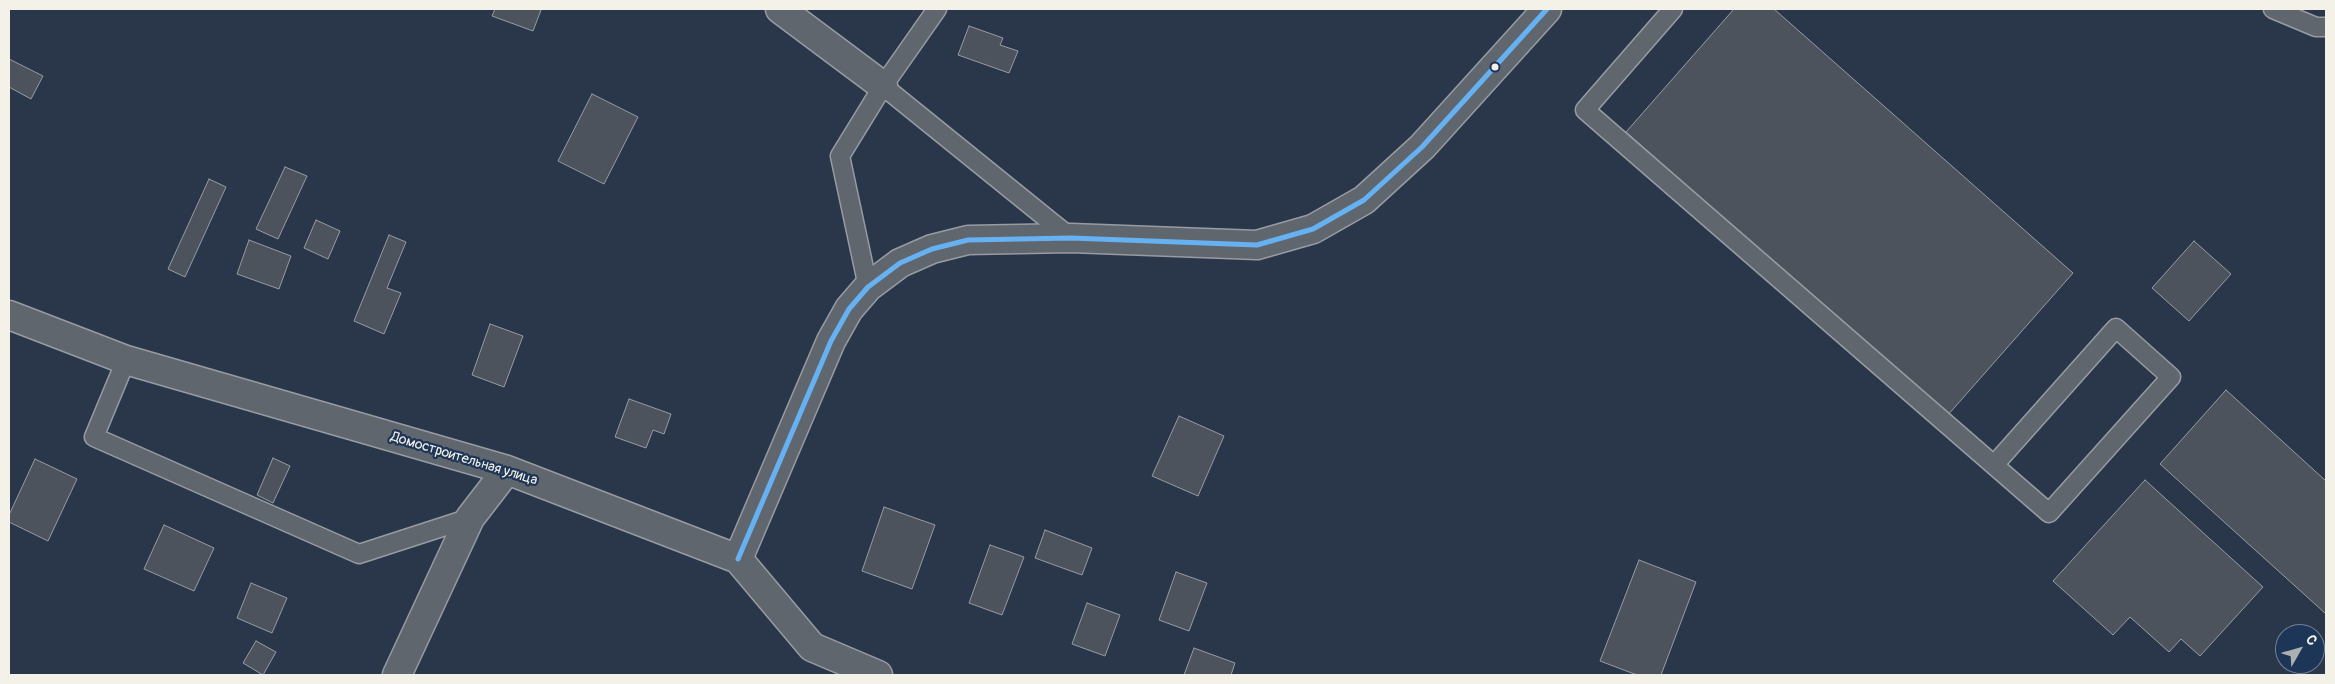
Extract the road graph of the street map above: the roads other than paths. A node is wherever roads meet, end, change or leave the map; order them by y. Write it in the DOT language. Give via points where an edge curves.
graph roads {
  1 [pos="780,9"];
  2 [pos="936,9"];
  3 [pos="1547,9"];
  4 [pos="1673,9"];
  5 [pos="2273,9"];
  6 [pos="2326,27"];
  7 [pos="883,86"];
  8 [pos="1071,238"];
  9 [pos="868,287"];
  10 [pos="9,315"];
  11 [pos="126,360"];
  12 [pos="1994,465"];
  13 [pos="507,470"];
  14 [pos="470,518"];
  15 [pos="738,559"];
  16 [pos="397,675"];
  17 [pos="878,675"];
  1 -- 7 [label="street"];
  2 -- 7 [label="lane"];
  3 -- 8 [label="street" via="1422,147 1364,200 1313,230 1258,245"];
  4 -- 12 [label="lane" via="1584,110"];
  5 -- 6 [label="lane" via="2316,27"];
  7 -- 8 [label="lane"];
  7 -- 9 [label="lane" via="840,156"];
  8 -- 9 [label="street" via="968,240 932,248 900,263"];
  9 -- 15 [label="street" via="849,309 831,341"];
  10 -- 11 [label="street, Домостроительная улица"];
  11 -- 13 [label="street, Домостроительная улица"];
  11 -- 14 [label="lane" via="94,437 359,554"];
  12 -- 12 [label="lane" via="2049,513 2171,377 2116,328"];
  13 -- 14 [label="street"];
  13 -- 15 [label="street, Домостроительная улица"];
  14 -- 16 [label="street"];
  15 -- 17 [label="street, Домостроительная улица" via="812,647"];
}
